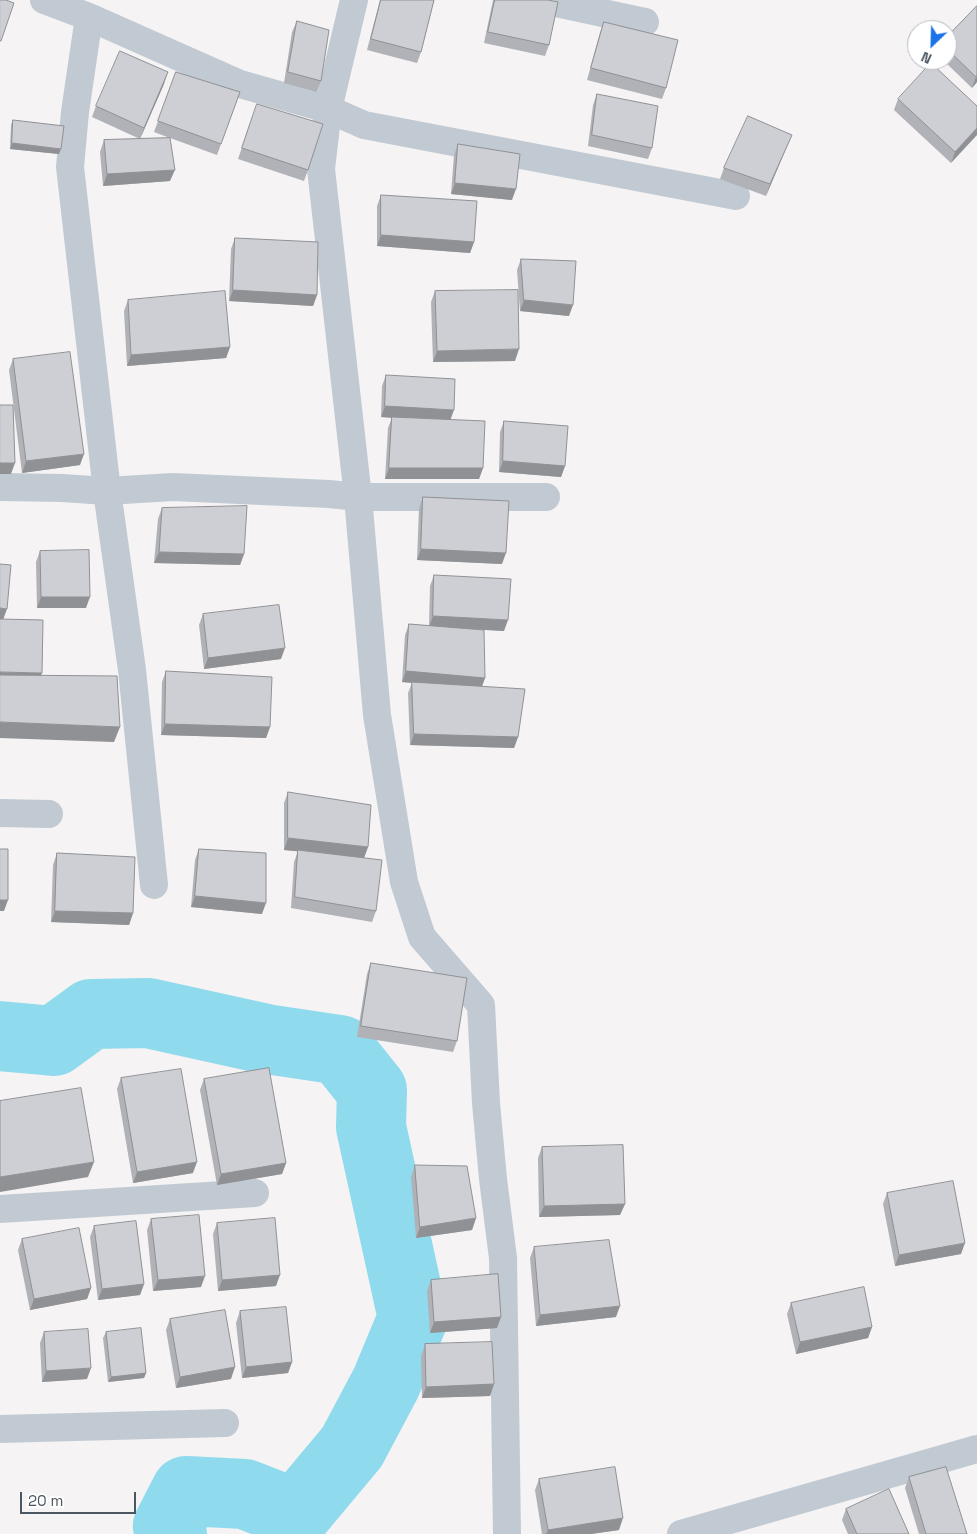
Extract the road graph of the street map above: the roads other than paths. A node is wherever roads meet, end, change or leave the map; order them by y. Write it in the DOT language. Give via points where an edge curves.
graph roads {
  1 [pos="44,0"];
  2 [pos="354,0"];
  3 [pos="542,0"];
  4 [pos="88,18"];
  5 [pos="645,22"];
  6 [pos="328,109"];
  7 [pos="736,196"];
  8 [pos="0,488"];
  9 [pos="107,490"];
  10 [pos="358,497"];
  11 [pos="546,497"];
  12 [pos="0,813"];
  13 [pos="49,814"];
  14 [pos="154,885"];
  15 [pos="255,1193"];
  16 [pos="0,1209"];
  17 [pos="225,1423"];
  18 [pos="0,1429"];
  19 [pos="977,1449"];
  20 [pos="507,1534"];
  21 [pos="680,1534"];
  1 -- 4 [label="street"];
  2 -- 6 [label="street"];
  3 -- 5 [label="street"];
  4 -- 6 [label="street" via="240,84"];
  4 -- 9 [label="street" via="70,167"];
  6 -- 7 [label="street" via="364,126"];
  6 -- 10 [label="street" via="321,169"];
  8 -- 9 [label="street"];
  9 -- 10 [label="street" via="173,487"];
  9 -- 14 [label="street" via="132,670"];
  10 -- 11 [label="street"];
  10 -- 20 [label="street" via="377,716 404,882 422,937 482,1005 486,1103 503,1258"];
  12 -- 13 [label="street"];
  15 -- 16 [label="street"];
  17 -- 18 [label="street"];
  19 -- 21 [label="street"];
}
